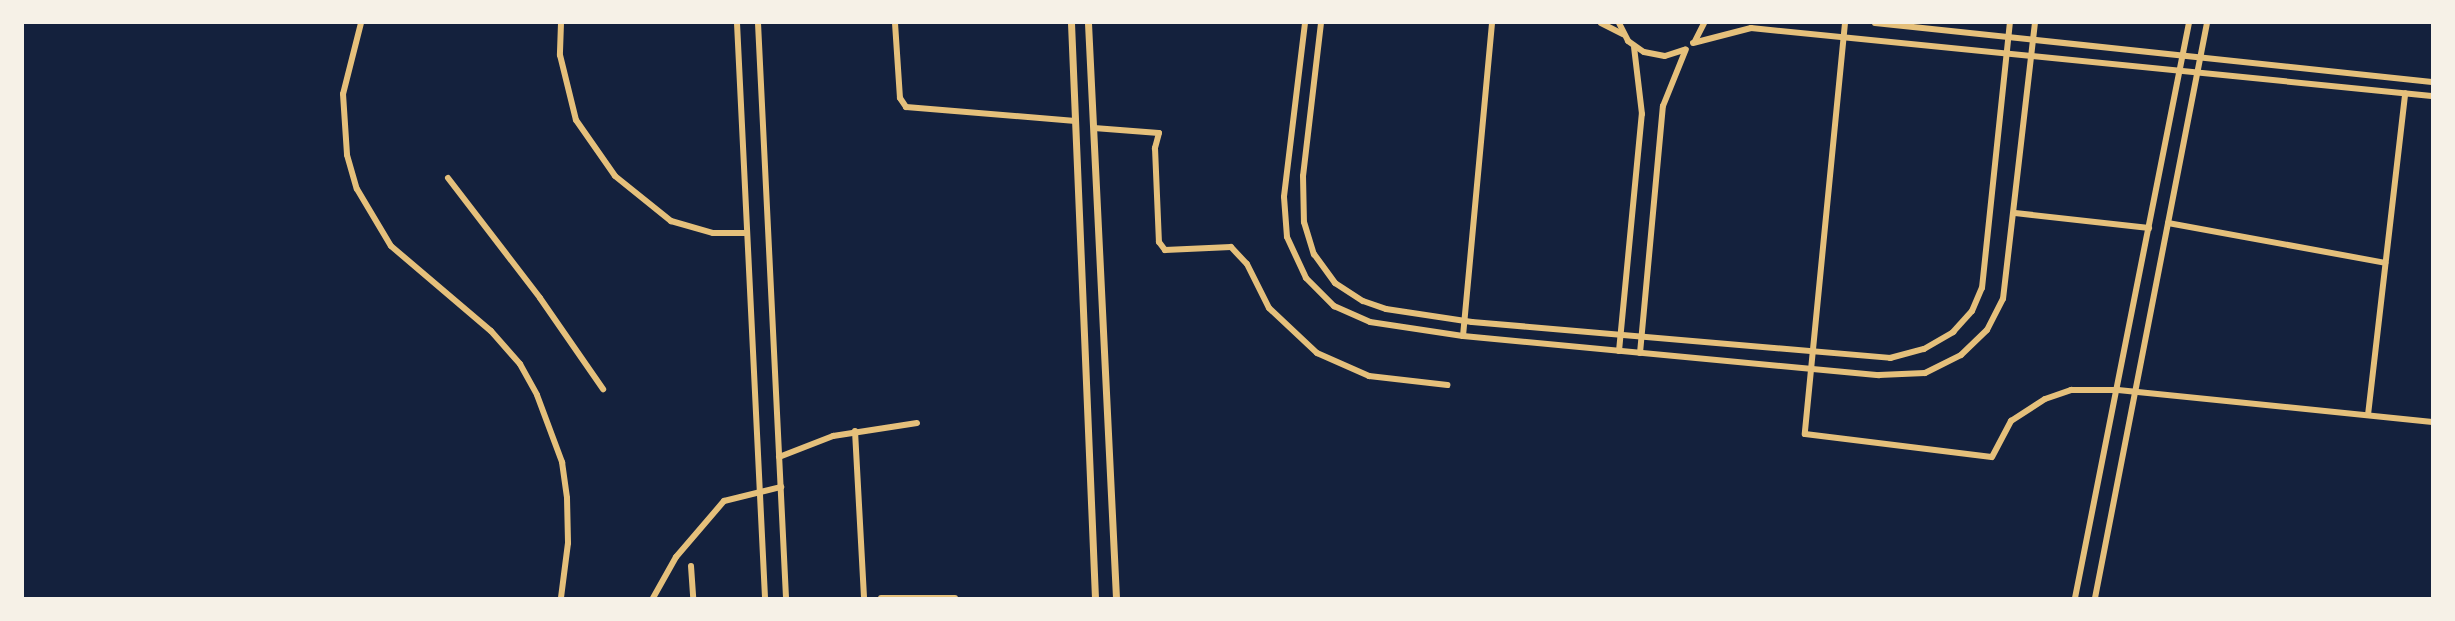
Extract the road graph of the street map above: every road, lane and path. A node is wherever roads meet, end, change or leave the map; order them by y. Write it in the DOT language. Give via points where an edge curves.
graph roads {
  1 [pos="361,23"];
  2 [pos="561,23"];
  3 [pos="737,23"];
  4 [pos="758,23"];
  5 [pos="895,23"];
  6 [pos="1071,23"];
  7 [pos="1088,23"];
  8 [pos="1304,23"];
  9 [pos="1321,23"];
  10 [pos="1492,23"];
  11 [pos="1601,23"];
  12 [pos="1619,23"];
  13 [pos="1704,23"];
  14 [pos="1845,23"];
  15 [pos="1875,23"];
  16 [pos="2010,23"];
  17 [pos="2035,23"];
  18 [pos="2189,23"];
  19 [pos="2207,23"];
  20 [pos="1623,34"];
  21 [pos="2008,37"];
  22 [pos="1843,38"];
  23 [pos="2033,38"];
  24 [pos="1693,43"];
  25 [pos="1634,47"];
  26 [pos="1686,49"];
  27 [pos="2032,52"];
  28 [pos="2007,53"];
  29 [pos="2182,55"];
  30 [pos="2200,57"];
  31 [pos="2180,68"];
  32 [pos="2198,70"];
  33 [pos="2432,82"];
  34 [pos="2405,93"];
  35 [pos="2432,96"];
  36 [pos="1075,121"];
  37 [pos="1094,128"];
  38 [pos="447,177"];
  39 [pos="2015,213"];
  40 [pos="2168,223"];
  41 [pos="2149,228"];
  42 [pos="746,233"];
  43 [pos="2385,263"];
  44 [pos="1464,321"];
  45 [pos="1621,334"];
  46 [pos="1641,335"];
  47 [pos="1463,336"];
  48 [pos="1619,351"];
  49 [pos="1813,351"];
  50 [pos="1640,353"];
  51 [pos="1811,368"];
  52 [pos="1447,385"];
  53 [pos="603,389"];
  54 [pos="2118,390"];
  55 [pos="2135,392"];
  56 [pos="2368,415"];
  57 [pos="2432,422"];
  58 [pos="917,423"];
  59 [pos="855,431"];
  60 [pos="779,457"];
  61 [pos="781,487"];
  62 [pos="757,490"];
  63 [pos="691,566"];
  64 [pos="919,597"];
  65 [pos="561,598"];
  66 [pos="653,598"];
  67 [pos="693,598"];
  68 [pos="765,598"];
  69 [pos="786,598"];
  70 [pos="864,598"];
  71 [pos="881,598"];
  72 [pos="955,598"];
  73 [pos="1095,598"];
  74 [pos="1116,598"];
  75 [pos="2075,598"];
  76 [pos="2095,598"];
  1 -- 65 [label="street" via="344,94 346,155 357,189 391,246 491,331 520,364 537,395 562,462 568,542"];
  2 -- 42 [label="street" via="560,55 576,120 615,176 671,220 713,233"];
  3 -- 42 [label="street"];
  4 -- 60 [label="street"];
  5 -- 36 [label="street" via="900,98 911,110"];
  6 -- 36 [label="street"];
  7 -- 37 [label="street"];
  8 -- 47 [label="street" via="1283,197 1287,237 1306,278 1334,306 1370,322"];
  9 -- 44 [label="street" via="1303,176 1304,222 1314,254 1335,283 1363,301"];
  10 -- 44 [label="street"];
  11 -- 20 [label="street"];
  12 -- 20 [label="street"];
  13 -- 24 [label="street"];
  14 -- 22 [label="street"];
  15 -- 21 [label="street"];
  16 -- 21 [label="street"];
  17 -- 23 [label="street"];
  18 -- 29 [label="street"];
  19 -- 30 [label="street"];
  20 -- 25 [label="street"];
  21 -- 23 [label="street"];
  21 -- 28 [label="street"];
  22 -- 24 [label="street" via="1751,28"];
  22 -- 28 [label="street"];
  22 -- 49 [label="street"];
  23 -- 27 [label="street"];
  23 -- 29 [label="street"];
  24 -- 26 [label="street"];
  25 -- 26 [label="street" via="1665,56"];
  25 -- 45 [label="street" via="1642,114"];
  26 -- 46 [label="street" via="1663,106"];
  27 -- 28 [label="street"];
  27 -- 31 [label="street"];
  27 -- 39 [label="street"];
  28 -- 49 [label="street" via="1987,262 1972,311 1953,332 1924,349 1890,358"];
  29 -- 30 [label="street"];
  29 -- 31 [label="street"];
  30 -- 32 [label="street"];
  30 -- 33 [label="street"];
  31 -- 32 [label="street"];
  31 -- 41 [label="street"];
  32 -- 34 [label="street"];
  32 -- 40 [label="street"];
  34 -- 35 [label="street"];
  34 -- 43 [label="street"];
  36 -- 73 [label="street"];
  37 -- 52 [label="street" via="1159,133 1155,148 1159,242 1165,250 1231,247 1247,264 1269,309 1317,354 1369,376"];
  37 -- 74 [label="street"];
  38 -- 53 [label="street"];
  39 -- 41 [label="street"];
  39 -- 51 [label="street" via="2003,299 1987,330 1961,355 1925,373"];
  40 -- 43 [label="street"];
  40 -- 55 [label="street"];
  41 -- 54 [label="street"];
  42 -- 62 [label="street"];
  43 -- 56 [label="street"];
  44 -- 45 [label="street"];
  44 -- 47 [label="street"];
  45 -- 46 [label="street"];
  45 -- 48 [label="street"];
  46 -- 49 [label="street"];
  46 -- 50 [label="street"];
  47 -- 48 [label="street"];
  48 -- 50 [label="street"];
  49 -- 51 [label="street"];
  50 -- 51 [label="street"];
  51 -- 54 [label="street" via="1805,434 1992,457 2011,421 2045,399 2071,390"];
  54 -- 55 [label="street"];
  54 -- 75 [label="street"];
  55 -- 56 [label="street"];
  55 -- 76 [label="street"];
  56 -- 57 [label="street"];
  58 -- 59 [label="street"];
  59 -- 60 [label="street"];
  59 -- 70 [label="street"];
  60 -- 61 [label="street"];
  61 -- 62 [label="street"];
  61 -- 69 [label="street"];
  62 -- 66 [label="street" via="724,501 676,556"];
  62 -- 68 [label="street"];
  63 -- 67 [label="street"];
  64 -- 71 [label="street"];
  64 -- 72 [label="street"];
}
